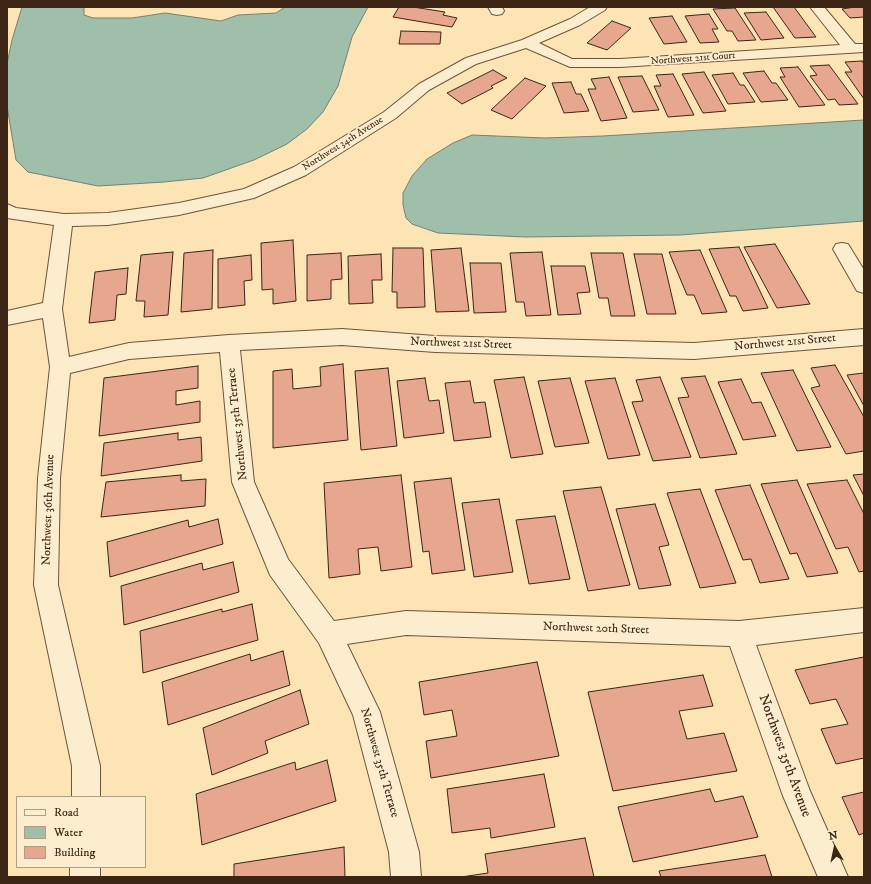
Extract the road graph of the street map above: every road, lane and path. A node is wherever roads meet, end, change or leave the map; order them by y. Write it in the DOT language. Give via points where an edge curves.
graph roads {
  1 [pos="600,7"];
  2 [pos="817,7"];
  3 [pos="527,43"];
  4 [pos="857,48"];
  5 [pos="7,210"];
  6 [pos="64,220"];
  7 [pos="842,249"];
  8 [pos="864,286"];
  9 [pos="52,309"];
  10 [pos="7,318"];
  11 [pos="864,337"];
  12 [pos="229,343"];
  13 [pos="60,368"];
  14 [pos="864,620"];
  15 [pos="328,634"];
  16 [pos="739,634"];
  17 [pos="86,796"];
  18 [pos="406,877"];
  19 [pos="833,877"];
  1 -- 3 [label="street, Northwest 34th Avenue" via="575,22"];
  2 -- 4 [label="street"];
  3 -- 4 [label="street, Northwest 21st Court" via="570,63 620,63"];
  3 -- 6 [label="street, Northwest 34th Avenue" via="471,61 424,87 390,115 300,171 248,194 179,209 108,219"];
  5 -- 6 [label="street" via="12,213"];
  6 -- 9 [label="street, Northwest 36th Avenue"];
  7 -- 8 [label="street"];
  9 -- 10 [label="street"];
  9 -- 13 [label="street, Northwest 36th Avenue"];
  11 -- 12 [label="street, Northwest 21st Street" via="694,351 435,344 342,336"];
  12 -- 13 [label="street, Northwest 21st Street" via="129,351"];
  12 -- 15 [label="street, Northwest 35th Terrace" via="243,482 279,567"];
  13 -- 17 [label="street, Northwest 36th Avenue" via="49,478 46,585 86,766"];
  14 -- 16 [label="street, Northwest 20th Street"];
  15 -- 16 [label="street, Northwest 20th Street" via="406,623"];
  15 -- 18 [label="street, Northwest 35th Terrace" via="366,712 404,852"];
  16 -- 19 [label="street, Northwest 35th Avenue" via="797,796"];
}
